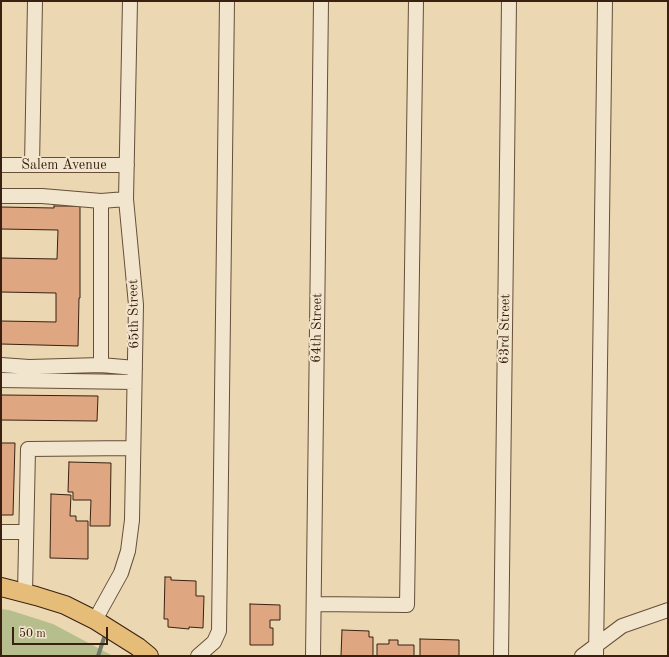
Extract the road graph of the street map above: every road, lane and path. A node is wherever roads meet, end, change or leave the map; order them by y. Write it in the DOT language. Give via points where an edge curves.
graph roads {
  1 [pos="35,1"];
  2 [pos="130,1"];
  3 [pos="227,1"];
  4 [pos="321,1"];
  5 [pos="416,1"];
  6 [pos="509,1"];
  7 [pos="606,1"];
  8 [pos="1,165"];
  9 [pos="32,165"];
  10 [pos="127,165"];
  11 [pos="1,196"];
  12 [pos="126,199"];
  13 [pos="101,201"];
  14 [pos="1,365"];
  15 [pos="101,365"];
  16 [pos="135,368"];
  17 [pos="1,380"];
  18 [pos="134,382"];
  19 [pos="133,448"];
  20 [pos="1,532"];
  21 [pos="26,532"];
  22 [pos="1,587"];
  23 [pos="25,593"];
  24 [pos="314,604"];
  25 [pos="668,610"];
  26 [pos="96,620"];
  27 [pos="596,651"];
  28 [pos="149,656"];
  29 [pos="198,656"];
  30 [pos="313,656"];
  31 [pos="501,656"];
  32 [pos="582,656"];
  1 -- 9 [label="street"];
  2 -- 10 [label="street, 65th Street"];
  3 -- 29 [label="street" via="219,631 214,642"];
  4 -- 24 [label="street, 64th Street"];
  5 -- 24 [label="street" via="406,605"];
  6 -- 31 [label="street, 63rd Street"];
  7 -- 27 [label="street"];
  8 -- 9 [label="street, Salem Avenue"];
  9 -- 10 [label="street, Salem Avenue"];
  10 -- 12 [label="street, 65th Street"];
  11 -- 13 [label="street" via="42,196"];
  12 -- 13 [label="street"];
  12 -- 16 [label="street, 65th Street" via="136,305"];
  13 -- 15 [label="street"];
  14 -- 15 [label="street"];
  15 -- 16 [label="street"];
  16 -- 18 [label="street, 65th Street"];
  17 -- 18 [label="street"];
  18 -- 19 [label="street, 65th Street"];
  19 -- 21 [label="street" via="28,449"];
  19 -- 26 [label="street, 65th Street" via="132,520 128,551"];
  20 -- 21 [label="street"];
  21 -- 23 [label="street"];
  22 -- 23 [label="main road"];
  23 -- 26 [label="main road" via="65,605"];
  24 -- 30 [label="street, 64th Street"];
  25 -- 27 [label="street" via="622,626"];
  26 -- 28 [label="main road" via="138,646"];
  27 -- 32 [label="street"];
}
